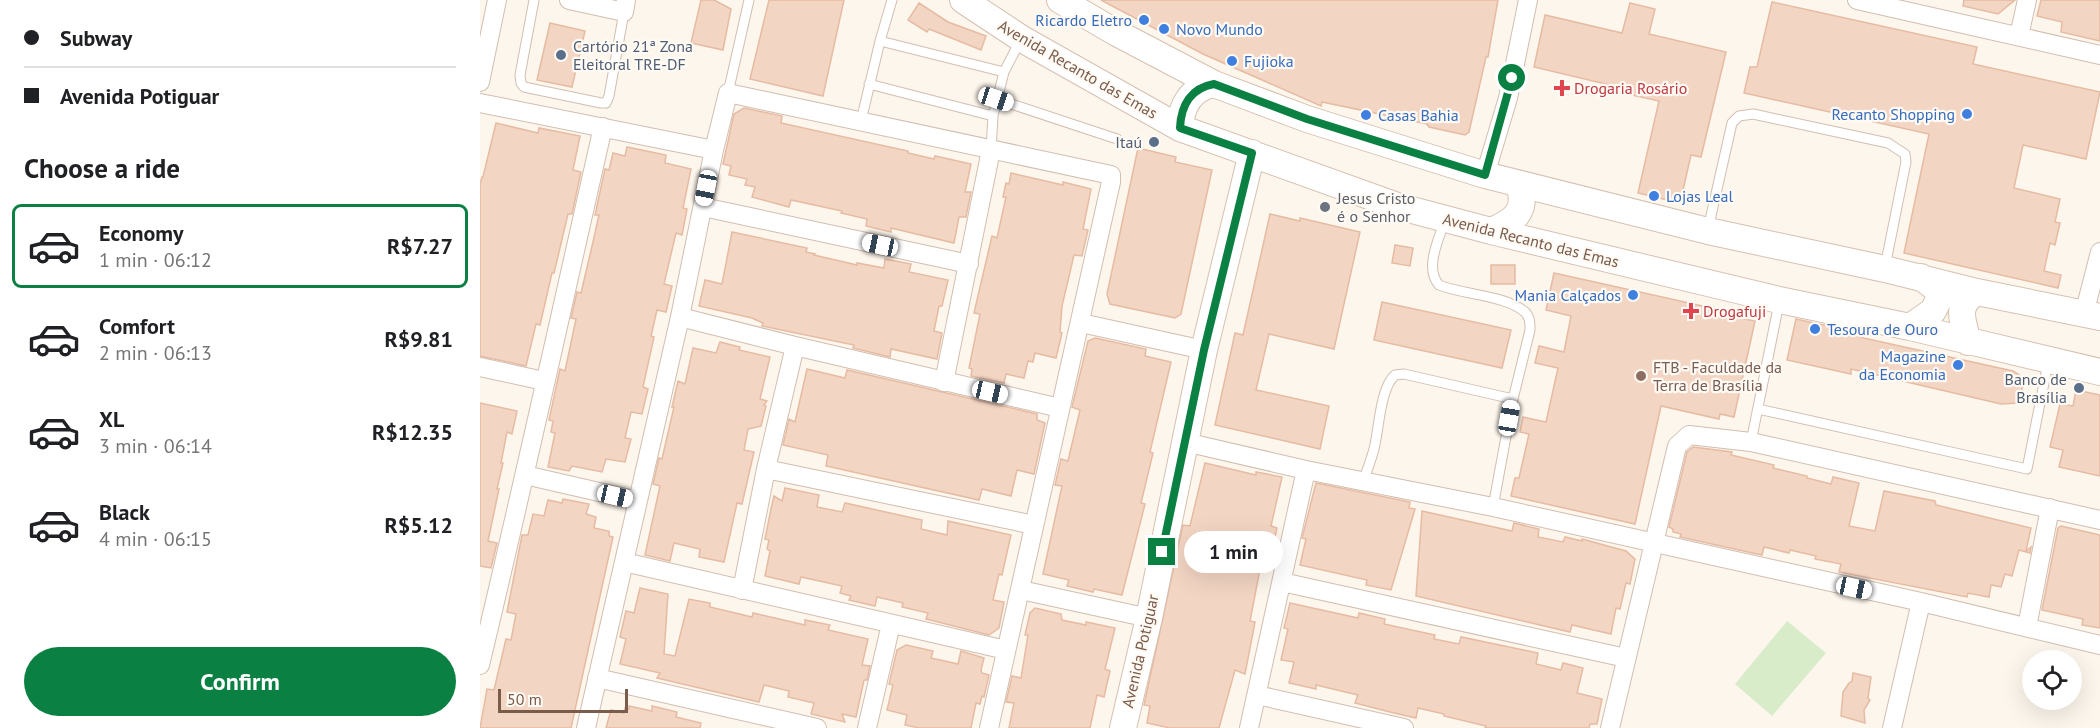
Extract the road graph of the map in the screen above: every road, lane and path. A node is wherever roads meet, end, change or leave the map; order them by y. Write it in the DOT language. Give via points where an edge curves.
graph roads {
  1 [pos="497,0"];
  2 [pos="534,0"];
  3 [pos="571,0"];
  4 [pos="749,0"];
  5 [pos="892,0"];
  6 [pos="963,0"];
  7 [pos="1060,0"];
  8 [pos="1528,0"];
  9 [pos="1857,0"];
  10 [pos="2027,0"];
  11 [pos="625,6"];
  12 [pos="2019,36"];
  13 [pos="1022,39"];
  14 [pos="880,41"];
  15 [pos="2100,55"];
  16 [pos="1004,72"];
  17 [pos="480,82"];
  18 [pos="869,84"];
  19 [pos="1214,84"];
  20 [pos="728,93"];
  21 [pos="996,99"];
  22 [pos="480,103"];
  23 [pos="993,116"];
  24 [pos="861,121"];
  25 [pos="603,127"];
  26 [pos="1180,128"];
  27 [pos="1117,139"];
  28 [pos="714,150"];
  29 [pos="991,150"];
  30 [pos="1252,153"];
  31 [pos="1485,175"];
  32 [pos="1519,184"];
  33 [pos="703,207"];
  34 [pos="1445,219"];
  35 [pos="1491,231"];
  36 [pos="1708,231"];
  37 [pos="2100,252"];
  38 [pos="969,264"];
  39 [pos="1885,269"];
  40 [pos="1921,277"];
  41 [pos="1977,292"];
  42 [pos="1779,300"];
  43 [pos="2092,315"];
  44 [pos="680,317"];
  45 [pos="1081,323"];
  46 [pos="1910,327"];
  47 [pos="1968,342"];
  48 [pos="795,346"];
  49 [pos="1204,350"];
  50 [pos="2048,360"];
  51 [pos="480,368"];
  52 [pos="2100,372"];
  53 [pos="544,381"];
  54 [pos="944,382"];
  55 [pos="1513,399"];
  56 [pos="1060,408"];
  57 [pos="1758,409"];
  58 [pos="1185,441"];
  59 [pos="1751,442"];
  60 [pos="766,469"];
  61 [pos="1306,470"];
  62 [pos="525,475"];
  63 [pos="1363,481"];
  64 [pos="638,501"];
  65 [pos="1493,507"];
  66 [pos="2050,508"];
  67 [pos="2100,520"];
  68 [pos="1034,525"];
  69 [pos="1653,544"];
  70 [pos="624,562"];
  71 [pos="1282,582"];
  72 [pos="742,590"];
  73 [pos="1021,590"];
  74 [pos="1921,602"];
  75 [pos="1149,618"];
  76 [pos="891,624"];
  77 [pos="2027,627"];
  78 [pos="2100,645"];
  79 [pos="1006,650"];
  80 [pos="1626,658"];
  81 [pos="480,665"];
  82 [pos="597,678"];
  83 [pos="1257,695"];
  84 [pos="586,728"];
  85 [pos="817,728"];
  86 [pos="867,728"];
  87 [pos="989,728"];
  88 [pos="1123,728"];
  89 [pos="1249,728"];
  90 [pos="1404,728"];
  91 [pos="1610,728"];
  92 [pos="1892,728"];
  1 -- 17 [label="street"];
  2 -- 11 [label="lane" via="521,83 524,87 602,103 609,96"];
  3 -- 11 [label="street"];
  4 -- 20 [label="lane"];
  5 -- 14 [label="lane"];
  6 -- 13 [label="main road, Avenida Recanto das Emas"];
  7 -- 19 [label="main road"];
  8 -- 31 [label="street" via="1508,98"];
  9 -- 12 [label="street"];
  10 -- 12 [label="street"];
  12 -- 15 [label="street"];
  13 -- 16 [label="lane"];
  13 -- 26 [label="main road, Avenida Recanto das Emas"];
  14 -- 16 [label="lane"];
  14 -- 18 [label="lane"];
  16 -- 21 [label="lane"];
  18 -- 23 [label="lane"];
  18 -- 24 [label="lane"];
  19 -- 26 [label="main road" via="1204,86 1183,106"];
  19 -- 31 [label="main road" via="1307,119"];
  20 -- 24 [label="street"];
  20 -- 28 [label="street"];
  21 -- 23 [label="lane"];
  21 -- 27 [label="lane"];
  22 -- 25 [label="street"];
  23 -- 29 [label="lane"];
  24 -- 29 [label="street"];
  25 -- 28 [label="street"];
  25 -- 53 [label="street"];
  26 -- 30 [label="main road, Avenida Recanto das Emas"];
  28 -- 33 [label="street"];
  29 -- 38 [label="street"];
  29 -- 45 [label="street" via="1111,175"];
  30 -- 34 [label="main road, Avenida Recanto das Emas" via="1397,206"];
  30 -- 49 [label="main road, Avenida Potiguar"];
  31 -- 32 [label="main road"];
  32 -- 35 [label="main road" via="1523,195 1520,211 1512,221"];
  32 -- 36 [label="main road"];
  33 -- 38 [label="street"];
  33 -- 44 [label="street"];
  34 -- 35 [label="main road, Avenida Recanto das Emas"];
  34 -- 55 [label="lane" via="1432,271 1438,285 1512,305 1530,320"];
  35 -- 42 [label="main road, Avenida Recanto das Emas"];
  36 -- 39 [label="main road"];
  36 -- 39 [label="lane" via="1732,123 1739,116 1764,117 1888,143 1905,154 1906,162"];
  37 -- 43 [label="street"];
  38 -- 54 [label="street"];
  39 -- 40 [label="main road"];
  40 -- 41 [label="main road"];
  40 -- 46 [label="main road" via="1937,289 1939,299 1933,311"];
  41 -- 43 [label="main road"];
  41 -- 47 [label="main road" via="1963,306"];
  42 -- 46 [label="main road, Avenida Recanto das Emas"];
  42 -- 57 [label="lane"];
  44 -- 48 [label="street"];
  44 -- 64 [label="street"];
  45 -- 49 [label="street"];
  45 -- 56 [label="street"];
  46 -- 47 [label="main road, Avenida Recanto das Emas"];
  47 -- 50 [label="main road, Avenida Recanto das Emas"];
  48 -- 54 [label="street"];
  48 -- 60 [label="street"];
  49 -- 58 [label="main road, Avenida Potiguar"];
  50 -- 52 [label="main road, Avenida Recanto das Emas"];
  50 -- 57 [label="lane" via="2027,469"];
  51 -- 53 [label="street"];
  53 -- 62 [label="street"];
  54 -- 56 [label="street"];
  55 -- 63 [label="lane" via="1395,375 1386,393"];
  55 -- 65 [label="lane"];
  56 -- 68 [label="street"];
  57 -- 59 [label="lane"];
  58 -- 61 [label="street"];
  58 -- 75 [label="main road, Avenida Potiguar"];
  59 -- 66 [label="street"];
  59 -- 69 [label="street" via="1701,435 1683,439 1677,446"];
  60 -- 68 [label="street"];
  60 -- 72 [label="street"];
  61 -- 63 [label="street"];
  61 -- 71 [label="street"];
  62 -- 64 [label="street"];
  62 -- 81 [label="street"];
  63 -- 65 [label="street"];
  64 -- 70 [label="street"];
  65 -- 69 [label="street"];
  66 -- 67 [label="street"];
  66 -- 77 [label="street"];
  68 -- 73 [label="street"];
  69 -- 74 [label="street"];
  69 -- 80 [label="street"];
  70 -- 72 [label="street"];
  70 -- 82 [label="street"];
  71 -- 80 [label="street"];
  71 -- 83 [label="street"];
  72 -- 76 [label="street"];
  73 -- 75 [label="street"];
  73 -- 79 [label="street"];
  74 -- 77 [label="street"];
  74 -- 92 [label="street"];
  75 -- 88 [label="main road, Avenida Potiguar"];
  76 -- 79 [label="street"];
  76 -- 86 [label="street"];
  77 -- 78 [label="street"];
  79 -- 87 [label="street"];
  80 -- 91 [label="street"];
  82 -- 84 [label="street"];
  82 -- 85 [label="street"];
  83 -- 89 [label="street"];
  83 -- 90 [label="street"];
}
